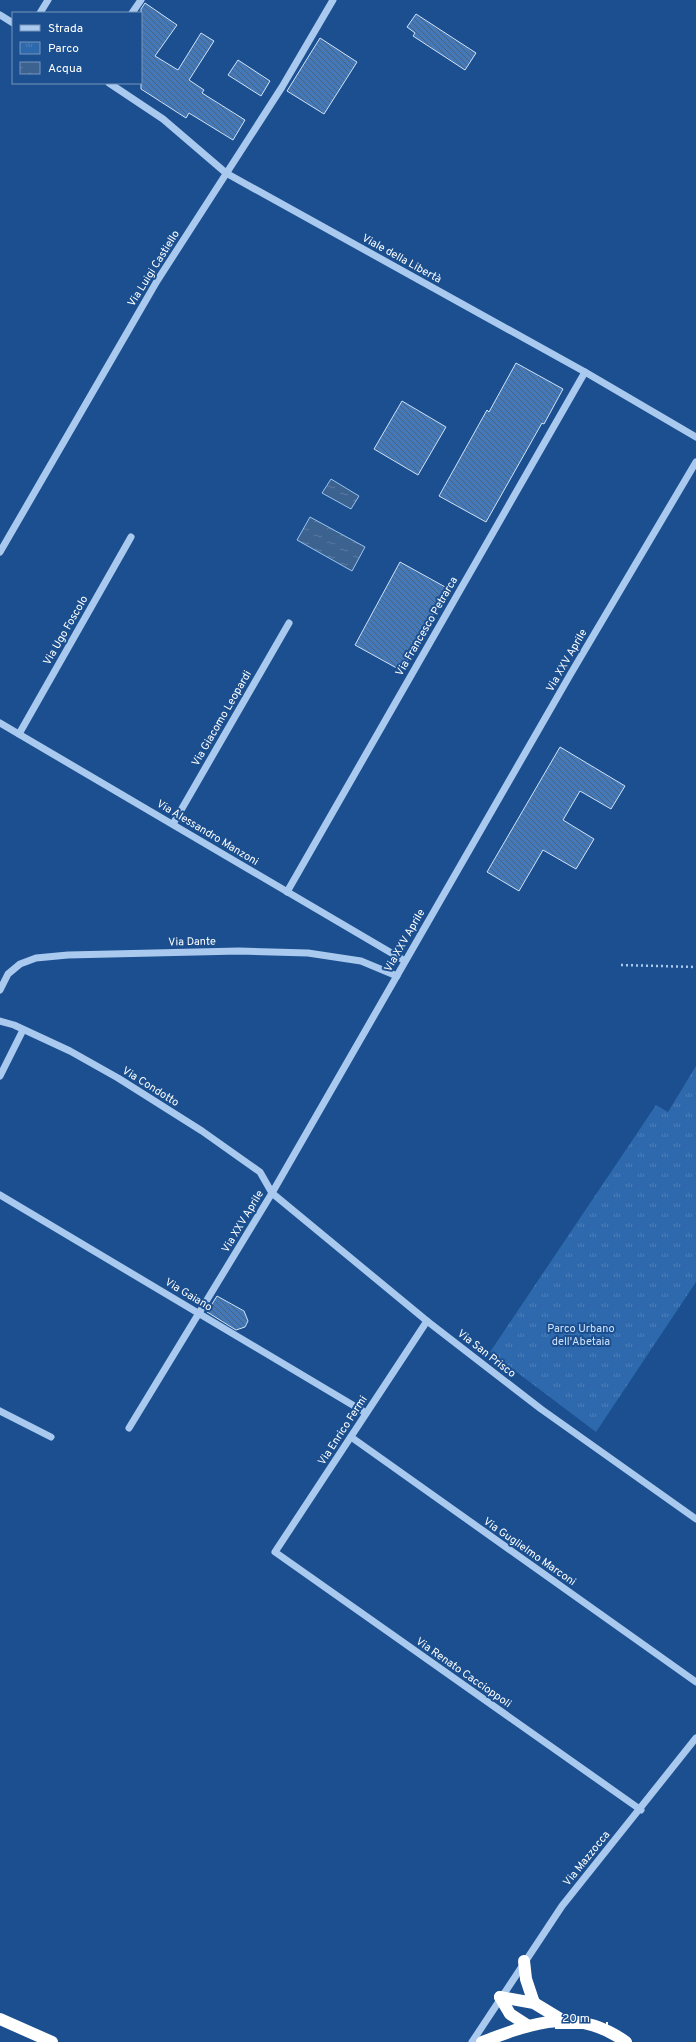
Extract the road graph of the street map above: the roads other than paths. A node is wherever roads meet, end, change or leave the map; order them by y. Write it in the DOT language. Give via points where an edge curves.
graph roads {
  1 [pos="48,0"];
  2 [pos="141,0"];
  3 [pos="333,0"];
  4 [pos="41,12"];
  5 [pos="133,12"];
  6 [pos="0,15"];
  7 [pos="12,22"];
  8 [pos="110,84"];
  9 [pos="226,173"];
  10 [pos="585,372"];
  11 [pos="696,437"];
  12 [pos="696,462"];
  13 [pos="131,537"];
  14 [pos="0,552"];
  15 [pos="289,623"];
  16 [pos="0,723"];
  17 [pos="19,734"];
  18 [pos="173,824"];
  19 [pos="287,892"];
  20 [pos="405,962"];
  21 [pos="396,976"];
  22 [pos="0,990"];
  23 [pos="0,1021"];
  24 [pos="23,1030"];
  25 [pos="0,1076"];
  26 [pos="272,1193"];
  27 [pos="0,1195"];
  28 [pos="200,1313"];
  29 [pos="427,1321"];
  30 [pos="0,1411"];
  31 [pos="366,1413"];
  32 [pos="129,1428"];
  33 [pos="51,1437"];
  34 [pos="351,1437"];
  35 [pos="696,1519"];
  36 [pos="275,1552"];
  37 [pos="696,1682"];
  38 [pos="696,1738"];
  39 [pos="641,1810"];
  40 [pos="524,1961"];
  41 [pos="500,1997"];
  42 [pos="534,2003"];
  43 [pos="0,2019"];
  44 [pos="562,2020"];
  45 [pos="526,2025"];
  46 [pos="52,2042"];
  47 [pos="472,2042"];
  48 [pos="482,2042"];
  49 [pos="626,2042"];
  1 -- 4 [label="street"];
  2 -- 5 [label="street"];
  3 -- 9 [label="street, Via Luigi Castiello" via="282,87"];
  6 -- 7 [label="street"];
  8 -- 9 [label="street, Viale della Libertà" via="163,119"];
  9 -- 10 [label="street, Viale della Libertà"];
  9 -- 14 [label="street, Via Luigi Castiello" via="157,281"];
  10 -- 11 [label="street, Viale della Libertà"];
  10 -- 19 [label="street, Via Francesco Petrarca"];
  12 -- 20 [label="street, Via XXV Aprile"];
  13 -- 17 [label="street, Via Ugo Foscolo"];
  15 -- 18 [label="street, Via Giacomo Leopardi"];
  16 -- 17 [label="street, Via Alessandro Manzoni"];
  17 -- 18 [label="street, Via Alessandro Manzoni"];
  18 -- 19 [label="street, Via Alessandro Manzoni"];
  19 -- 20 [label="street, Via Alessandro Manzoni"];
  20 -- 21 [label="street, Via XXV Aprile"];
  21 -- 22 [label="street, Via Dante" via="361,961 308,953 239,951 68,954 36,958 20,964 8,974"];
  21 -- 26 [label="street, Via XXV Aprile"];
  23 -- 24 [label="street, Via Condotto"];
  24 -- 25 [label="street"];
  24 -- 26 [label="street, Via Condotto" via="70,1051 118,1078 202,1131 260,1172"];
  26 -- 28 [label="street, Via XXV Aprile"];
  26 -- 29 [label="street, Via San Prisco"];
  27 -- 28 [label="street, Via Gaiano"];
  28 -- 31 [label="street, Via Gaiano"];
  28 -- 32 [label="street, Via XXV Aprile"];
  29 -- 31 [label="street, Via Enrico Fermi"];
  29 -- 35 [label="street, Via San Prisco" via="542,1409"];
  30 -- 33 [label="street"];
  31 -- 34 [label="street, Via Enrico Fermi"];
  34 -- 36 [label="street, Via Enrico Fermi"];
  34 -- 37 [label="street, Via Guglielmo Marconi"];
  36 -- 39 [label="street, Via Renato Caccioppoli"];
  38 -- 39 [label="street, Via Mazzocca"];
  39 -- 40 [label="street, Via Mazzocca" via="562,1906"];
  40 -- 41 [label="street, Via Mazzocca"];
  40 -- 42 [label="highway" via="526,1979"];
  41 -- 42 [label="highway"];
  41 -- 45 [label="highway" via="510,2014"];
  41 -- 47 [label="street, Via Mazzocca"];
  42 -- 44 [label="highway"];
  43 -- 46 [label="highway"];
  44 -- 45 [label="highway"];
  44 -- 49 [label="highway" via="599,2027"];
  45 -- 48 [label="highway"];
}
